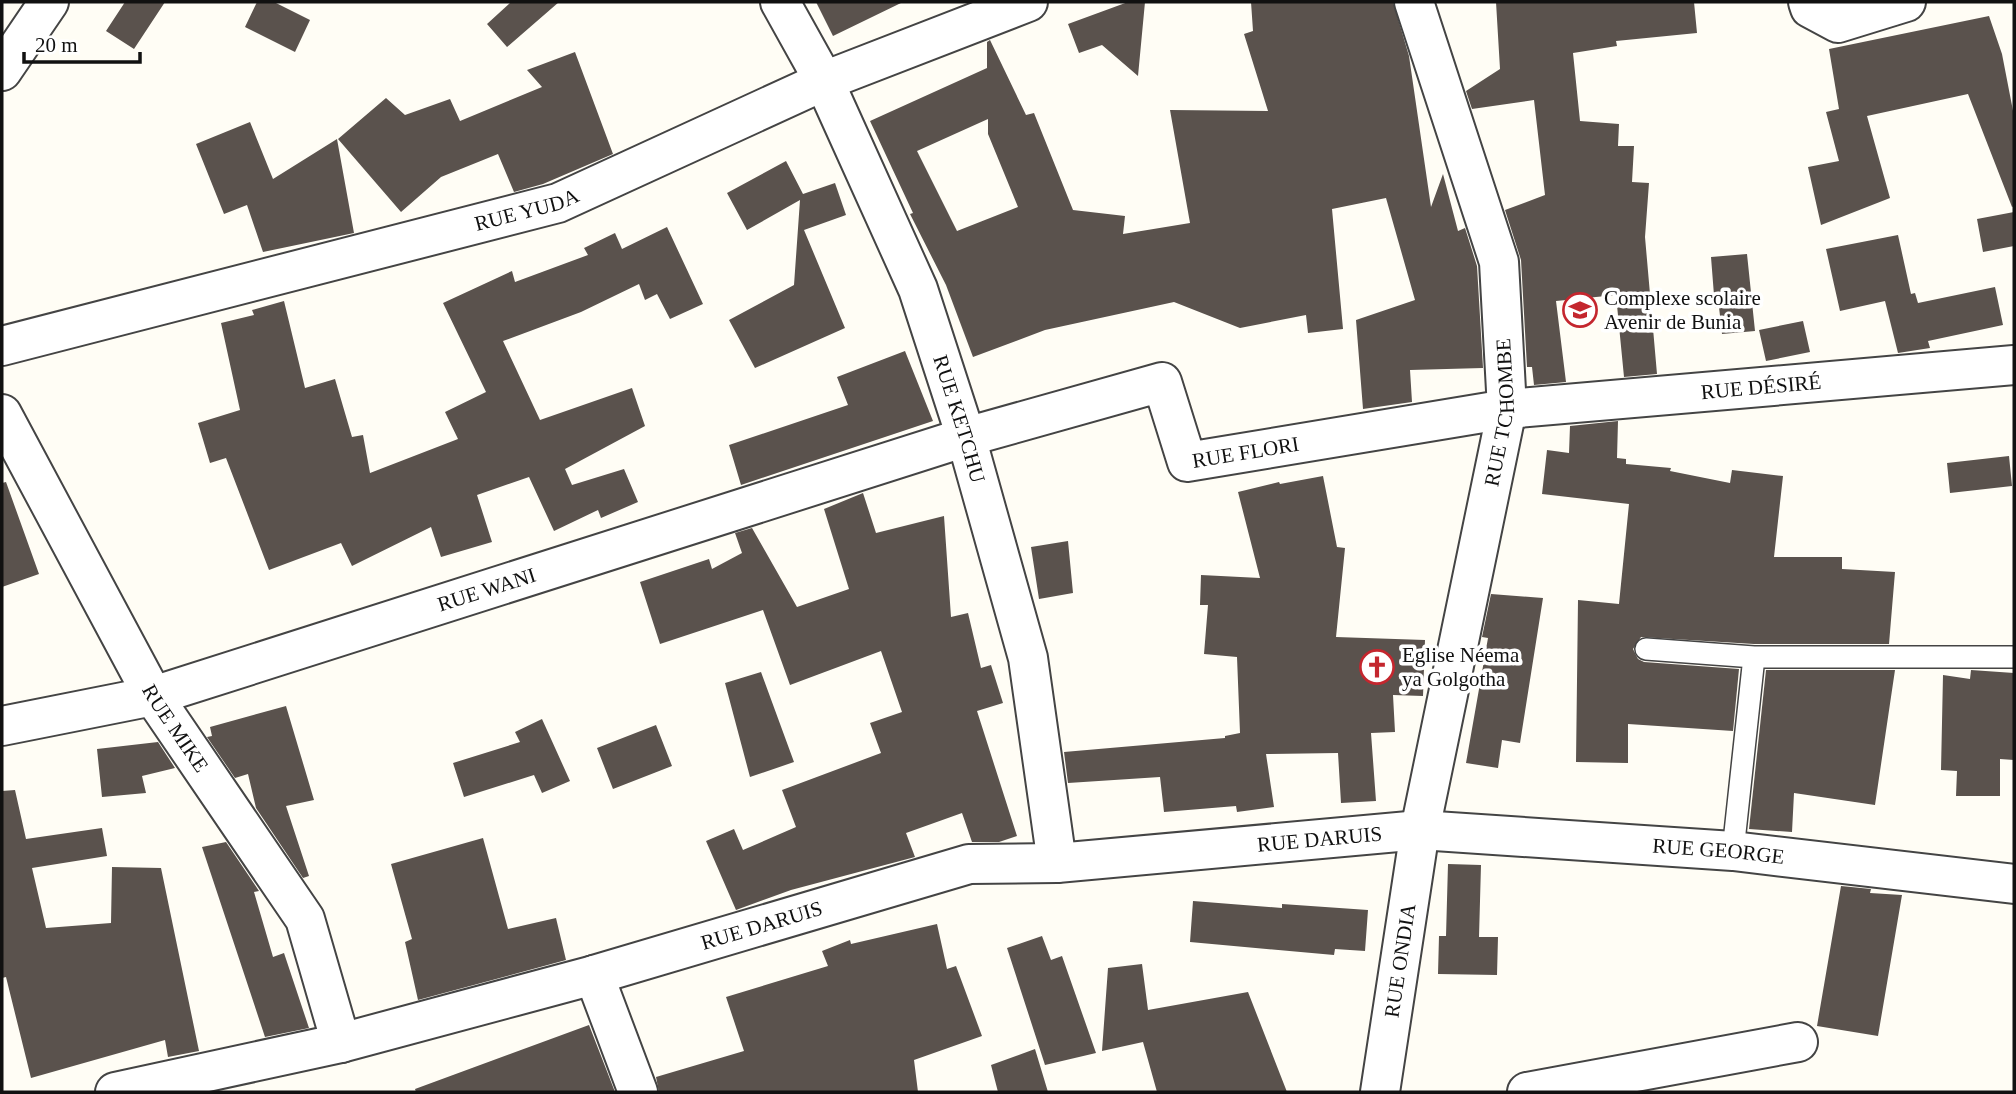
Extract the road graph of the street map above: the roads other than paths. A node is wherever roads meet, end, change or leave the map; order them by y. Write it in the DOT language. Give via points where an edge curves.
graph roads {
  1 [pos="49,2"];
  2 [pos="780,2"];
  3 [pos="1028,2"];
  4 [pos="1414,2"];
  5 [pos="1808,2"];
  6 [pos="1906,2"];
  7 [pos="2,71"];
  8 [pos="824,81"];
  9 [pos="5,341"];
  10 [pos="2014,365"];
  11 [pos="1507,410"];
  12 [pos="2,414"];
  13 [pos="966,437"];
  14 [pos="1646,649"];
  15 [pos="1754,657"];
  16 [pos="2014,657"];
  17 [pos="153,696"];
  18 [pos="2,726"];
  19 [pos="1420,830"];
  20 [pos="1733,851"];
  21 [pos="1057,863"];
  22 [pos="2014,884"];
  23 [pos="594,975"];
  24 [pos="1798,1042"];
  25 [pos="341,1044"];
  26 [pos="115,1092"];
  27 [pos="638,1092"];
  28 [pos="1380,1092"];
  29 [pos="1527,1092"];
  1 -- 7 [label="street"];
  2 -- 8 [label="street, RUE KETCHU"];
  3 -- 8 [label="street, RUE YUDA"];
  4 -- 11 [label="street, RUE TCHOMBE" via="1499,262"];
  5 -- 6 [label="street" via="1810,8 1838,23"];
  8 -- 9 [label="street, RUE YUDA" via="558,203"];
  8 -- 13 [label="street, RUE KETCHU" via="918,289"];
  10 -- 11 [label="street, RUE DÉSIRÉ"];
  11 -- 13 [label="street, RUE FLORI" via="1187,462 1163,382"];
  11 -- 19 [label="street, RUE TCHOMBE"];
  12 -- 17 [label="street, RUE MIKE"];
  13 -- 17 [label="street, RUE WANI"];
  13 -- 21 [label="street, RUE KETCHU" via="1028,658"];
  14 -- 15 [label="lane"];
  15 -- 16 [label="lane"];
  15 -- 20 [label="lane"];
  17 -- 18 [label="street, RUE WANI"];
  17 -- 25 [label="street, RUE MIKE" via="305,919"];
  19 -- 20 [label="street, RUE GEORGE"];
  19 -- 21 [label="street, RUE DARUIS"];
  19 -- 28 [label="street, RUE ONDIA"];
  20 -- 22 [label="street, RUE GEORGE"];
  21 -- 23 [label="street, RUE DARUIS" via="969,864"];
  23 -- 25 [label="street, RUE DARUIS"];
  23 -- 27 [label="street"];
  24 -- 29 [label="street"];
  25 -- 26 [label="street, RUE DARUIS"];
}
